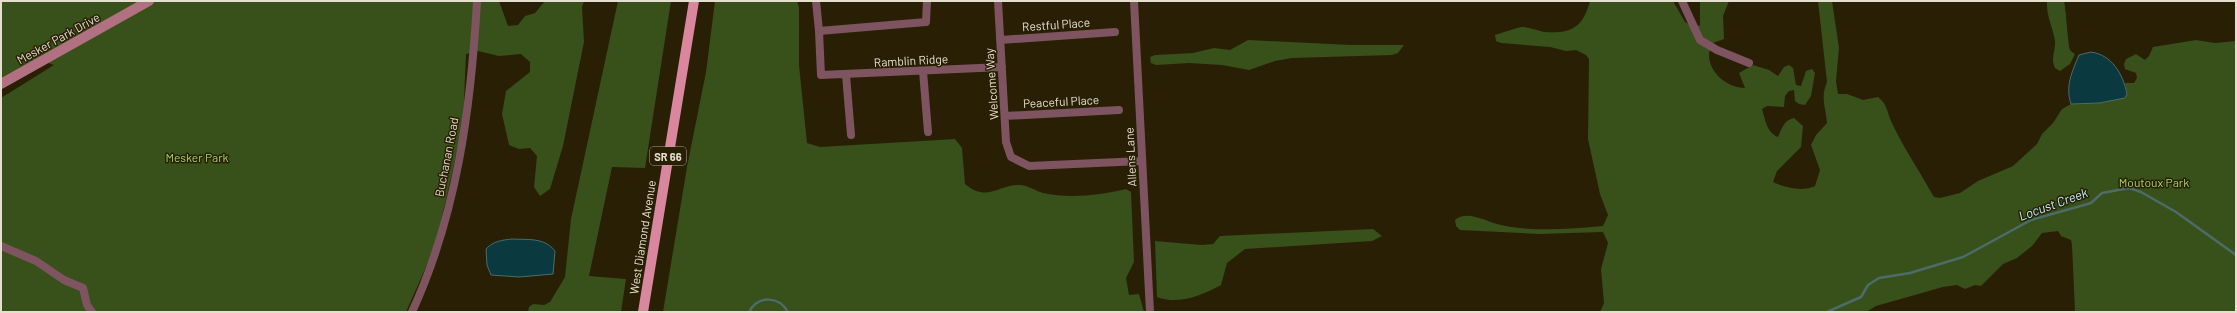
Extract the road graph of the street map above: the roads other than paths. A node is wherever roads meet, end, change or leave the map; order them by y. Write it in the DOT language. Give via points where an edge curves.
graph roads {
  1 [pos="149,1"];
  2 [pos="477,1"];
  3 [pos="694,1"];
  4 [pos="816,1"];
  5 [pos="927,1"];
  6 [pos="998,1"];
  7 [pos="1134,1"];
  8 [pos="1682,1"];
  9 [pos="819,30"];
  10 [pos="1115,32"];
  11 [pos="1000,40"];
  12 [pos="1749,63"];
  13 [pos="1002,67"];
  14 [pos="923,71"];
  15 [pos="846,75"];
  16 [pos="1,84"];
  17 [pos="1119,110"];
  18 [pos="1005,116"];
  19 [pos="928,132"];
  20 [pos="851,135"];
  21 [pos="1142,161"];
  22 [pos="2,247"];
  23 [pos="92,312"];
  24 [pos="412,312"];
  25 [pos="643,312"];
  26 [pos="1150,312"];
  1 -- 16 [label="street, Mesker Park Drive"];
  2 -- 24 [label="street, Buchanan Road" via="471,84 456,177 438,247"];
  3 -- 25 [label="main road, West Diamond Avenue / SR 66"];
  4 -- 9 [label="street"];
  5 -- 9 [label="street" via="926,22"];
  6 -- 11 [label="street, Welcome Way"];
  7 -- 21 [label="street, Allens Lane"];
  8 -- 12 [label="street" via="1700,40"];
  9 -- 15 [label="street, Ramblin Ridge" via="821,75"];
  10 -- 11 [label="street, Restful Place"];
  11 -- 13 [label="street, Welcome Way"];
  13 -- 14 [label="street, Ramblin Ridge"];
  13 -- 18 [label="street, Welcome Way"];
  14 -- 15 [label="street, Ramblin Ridge"];
  14 -- 19 [label="street"];
  15 -- 20 [label="street"];
  17 -- 18 [label="street, Peaceful Place"];
  18 -- 21 [label="street, Welcome Way" via="1007,146 1012,157 1017,162 1029,166"];
  21 -- 26 [label="street, Allens Lane"];
  22 -- 23 [label="street" via="36,261 64,280 83,288 87,305"];
}
